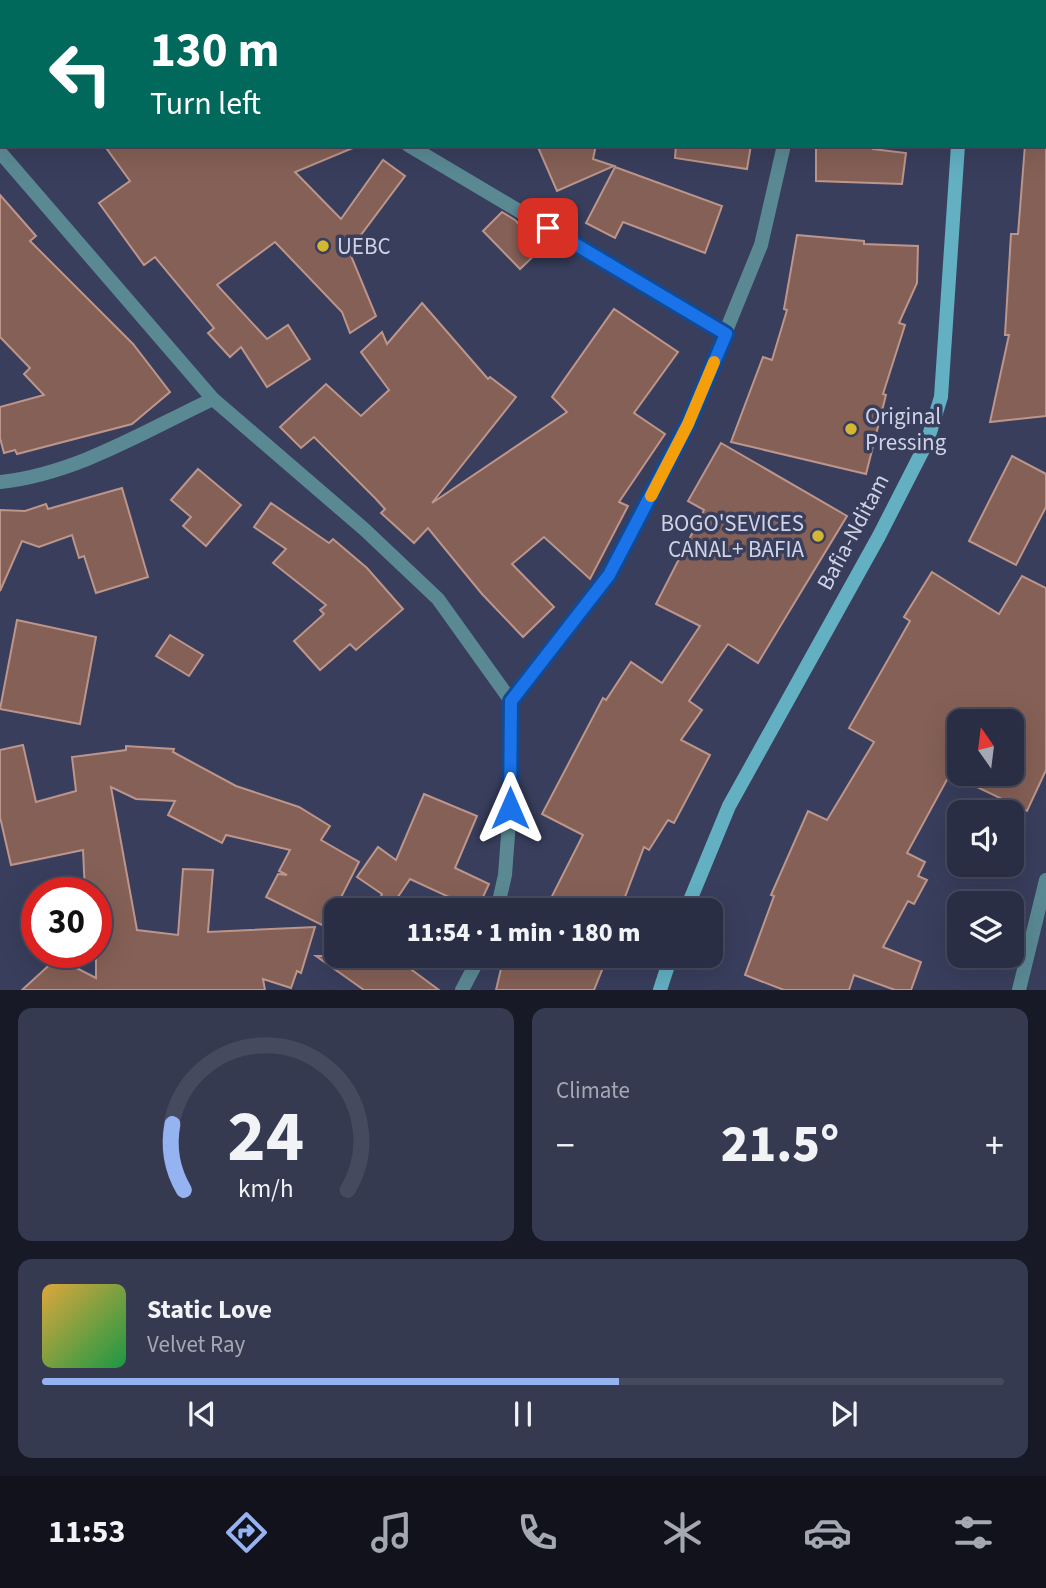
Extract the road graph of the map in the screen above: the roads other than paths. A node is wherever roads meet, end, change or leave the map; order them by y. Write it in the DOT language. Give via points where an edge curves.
graph roads {
  1 [pos="411,147"];
  2 [pos="784,147"];
  3 [pos="958,147"];
  4 [pos="0,152"];
  5 [pos="726,334"];
  6 [pos="213,399"];
  7 [pos="0,482"];
  8 [pos="511,701"];
  9 [pos="1046,880"];
  10 [pos="500,898"];
  11 [pos="691,898"];
  12 [pos="474,968"];
  13 [pos="667,968"];
  14 [pos="463,989"];
  15 [pos="660,989"];
  16 [pos="1019,989"];
  1 -- 5 [label="street"];
  2 -- 5 [label="street" via="761,245"];
  3 -- 11 [label="main road, Bafia-Nditam" via="941,397 927,442 729,806"];
  4 -- 6 [label="street"];
  5 -- 8 [label="street" via="688,424 609,575"];
  6 -- 7 [label="street" via="71,466"];
  6 -- 8 [label="street" via="438,599"];
  8 -- 10 [label="street" via="510,808"];
  9 -- 16 [label="street"];
  12 -- 14 [label="street"];
  13 -- 15 [label="main road"];
}
